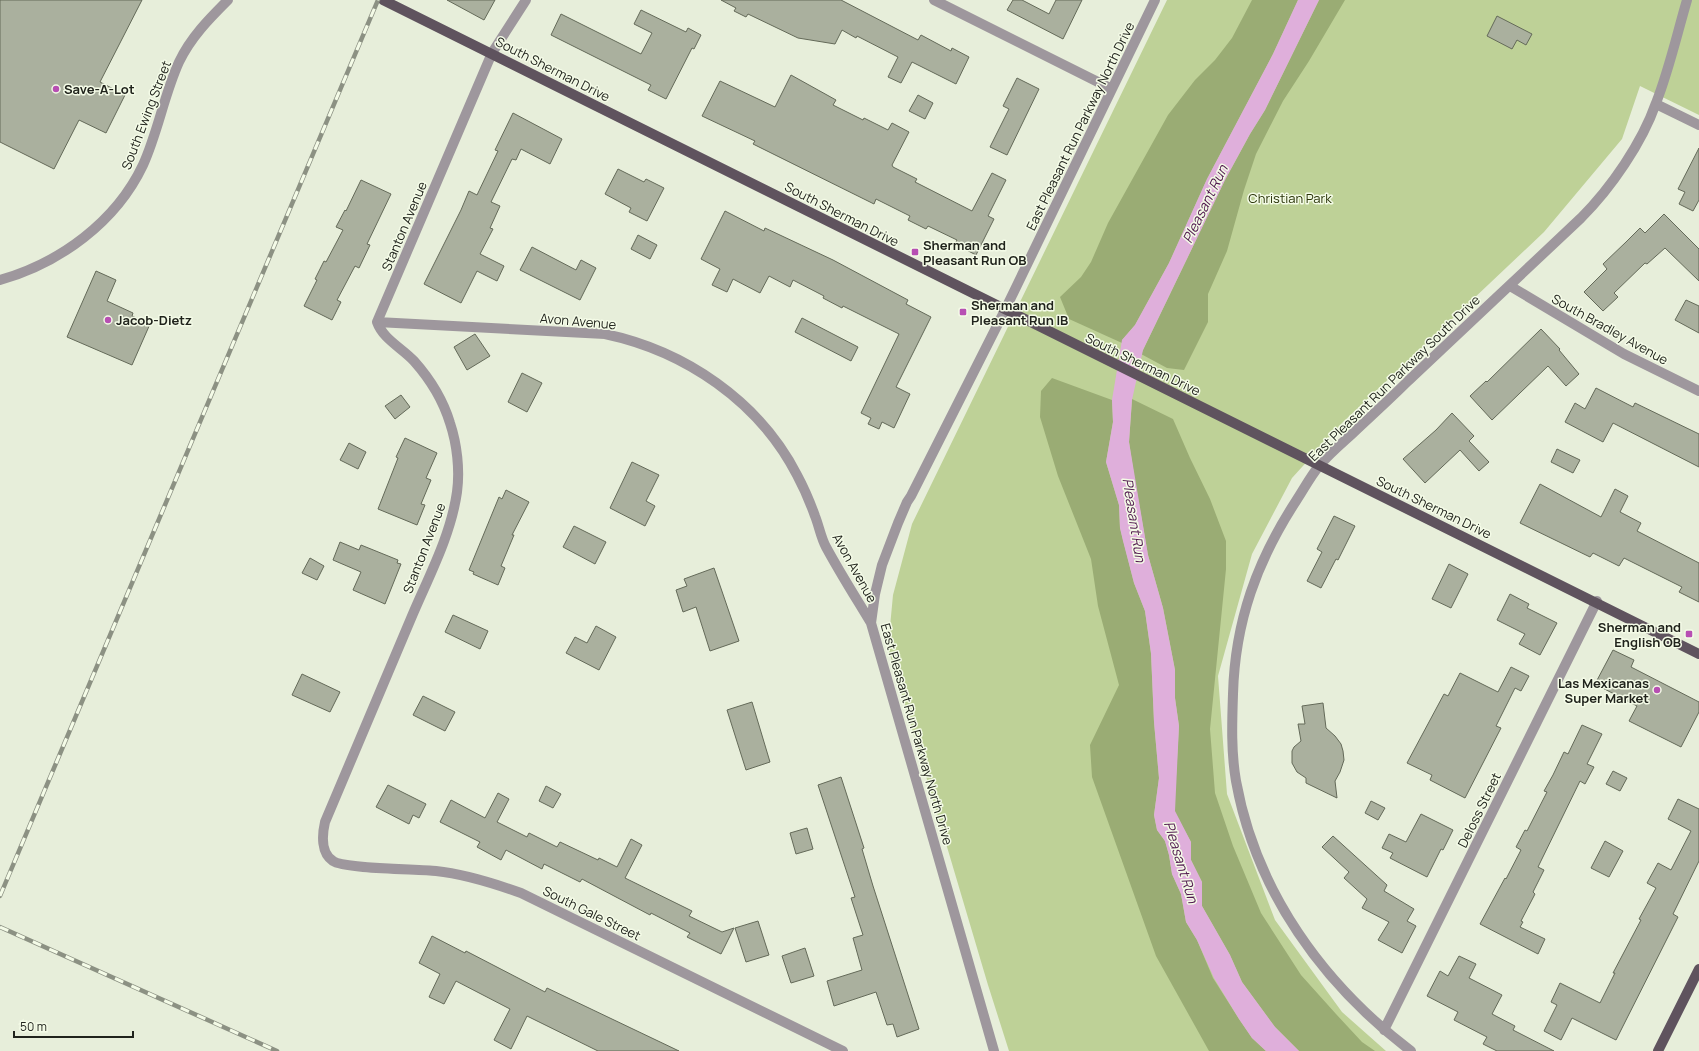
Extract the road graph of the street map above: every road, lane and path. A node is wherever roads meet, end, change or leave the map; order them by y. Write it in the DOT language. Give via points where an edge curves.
graph roads {
  1 [pos="228,0"];
  2 [pos="383,0"];
  3 [pos="526,0"];
  4 [pos="934,0"];
  5 [pos="1155,0"];
  6 [pos="1687,0"];
  7 [pos="492,53"];
  8 [pos="1112,89"];
  9 [pos="1656,104"];
  10 [pos="1699,125"];
  11 [pos="0,280"];
  12 [pos="1510,286"];
  13 [pos="1005,310"];
  14 [pos="377,322"];
  15 [pos="1699,391"];
  16 [pos="1320,466"];
  17 [pos="1597,601"];
  18 [pos="871,623"];
  19 [pos="1699,654"];
  20 [pos="323,844"];
  21 [pos="1699,969"];
  22 [pos="1384,1030"];
  23 [pos="843,1051"];
  24 [pos="994,1051"];
  25 [pos="1412,1051"];
  26 [pos="1658,1051"];
  1 -- 11 [label="street, South Ewing Street" via="205,22 185,51 142,165 113,210 79,241 50,261"];
  2 -- 7 [label="main road, South Sherman Drive"];
  3 -- 7 [label="street, Stanton Avenue"];
  4 -- 8 [label="street"];
  5 -- 8 [label="street, East Pleasant Run Parkway North Drive"];
  6 -- 9 [label="street, East Pleasant Run Parkway South Drive"];
  7 -- 13 [label="main road, South Sherman Drive"];
  7 -- 14 [label="street, Stanton Avenue"];
  8 -- 13 [label="street, East Pleasant Run Parkway North Drive"];
  9 -- 10 [label="street"];
  9 -- 12 [label="street, East Pleasant Run Parkway South Drive" via="1639,140 1600,195 1586,212"];
  12 -- 15 [label="street, South Bradley Avenue" via="1624,354"];
  12 -- 16 [label="street, East Pleasant Run Parkway South Drive"];
  13 -- 16 [label="main road, South Sherman Drive"];
  13 -- 18 [label="street, East Pleasant Run Parkway North Drive" via="892,536 879,579"];
  14 -- 18 [label="street, Avon Avenue" via="605,334 655,349 696,370 732,395 748,410 782,451 807,494 825,546"];
  14 -- 20 [label="street, Stanton Avenue" via="385,335 421,369 442,403 456,446 458,489 443,541 325,822"];
  16 -- 17 [label="main road, South Sherman Drive"];
  16 -- 22 [label="street, East Pleasant Run Parkway South Drive" via="1273,538 1261,562 1249,597 1234,669 1232,706 1236,780 1248,829 1266,876 1283,908 1328,974 1352,1001"];
  17 -- 19 [label="main road, South Sherman Drive"];
  17 -- 22 [label="street, Deloss Street"];
  18 -- 24 [label="street, East Pleasant Run Parkway North Drive"];
  20 -- 23 [label="street, South Gale Street" via="328,857 334,862 437,871 480,879 521,893"];
  21 -- 26 [label="main road"];
  22 -- 25 [label="street, East Pleasant Run Parkway South Drive"];
}
